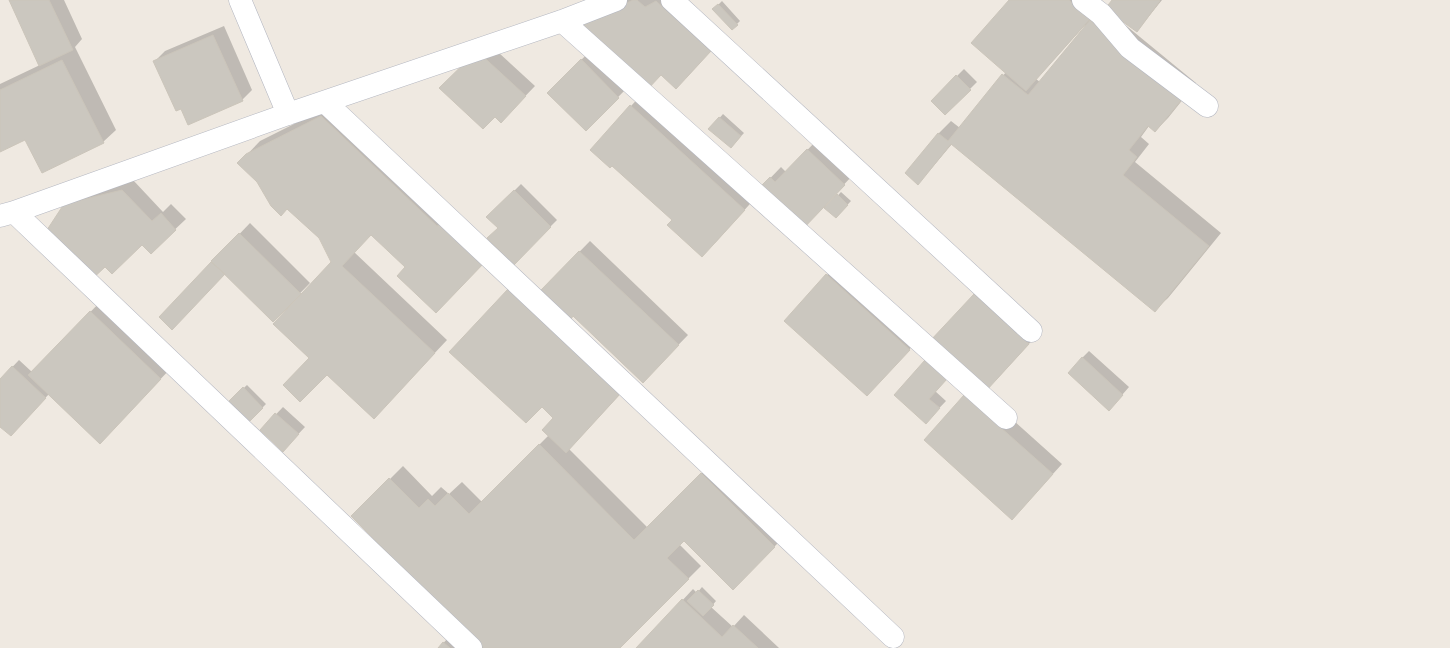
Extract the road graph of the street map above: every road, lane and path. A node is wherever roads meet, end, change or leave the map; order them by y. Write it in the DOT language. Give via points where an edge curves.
graph roads {
  1 [pos="240,0"];
  2 [pos="616,0"];
  3 [pos="672,0"];
  4 [pos="1083,0"];
  5 [pos="562,21"];
  6 [pos="325,102"];
  7 [pos="1207,106"];
  8 [pos="288,114"];
  9 [pos="7,214"];
  10 [pos="1031,331"];
  11 [pos="1006,418"];
  12 [pos="893,637"];
  13 [pos="471,648"];
  1 -- 8 [label="street"];
  2 -- 5 [label="street"];
  3 -- 10 [label="street"];
  4 -- 7 [label="street" via="1101,14 1130,48"];
  5 -- 6 [label="street"];
  5 -- 11 [label="street"];
  6 -- 8 [label="street"];
  6 -- 12 [label="street"];
  8 -- 9 [label="street"];
  9 -- 13 [label="street"];
}
